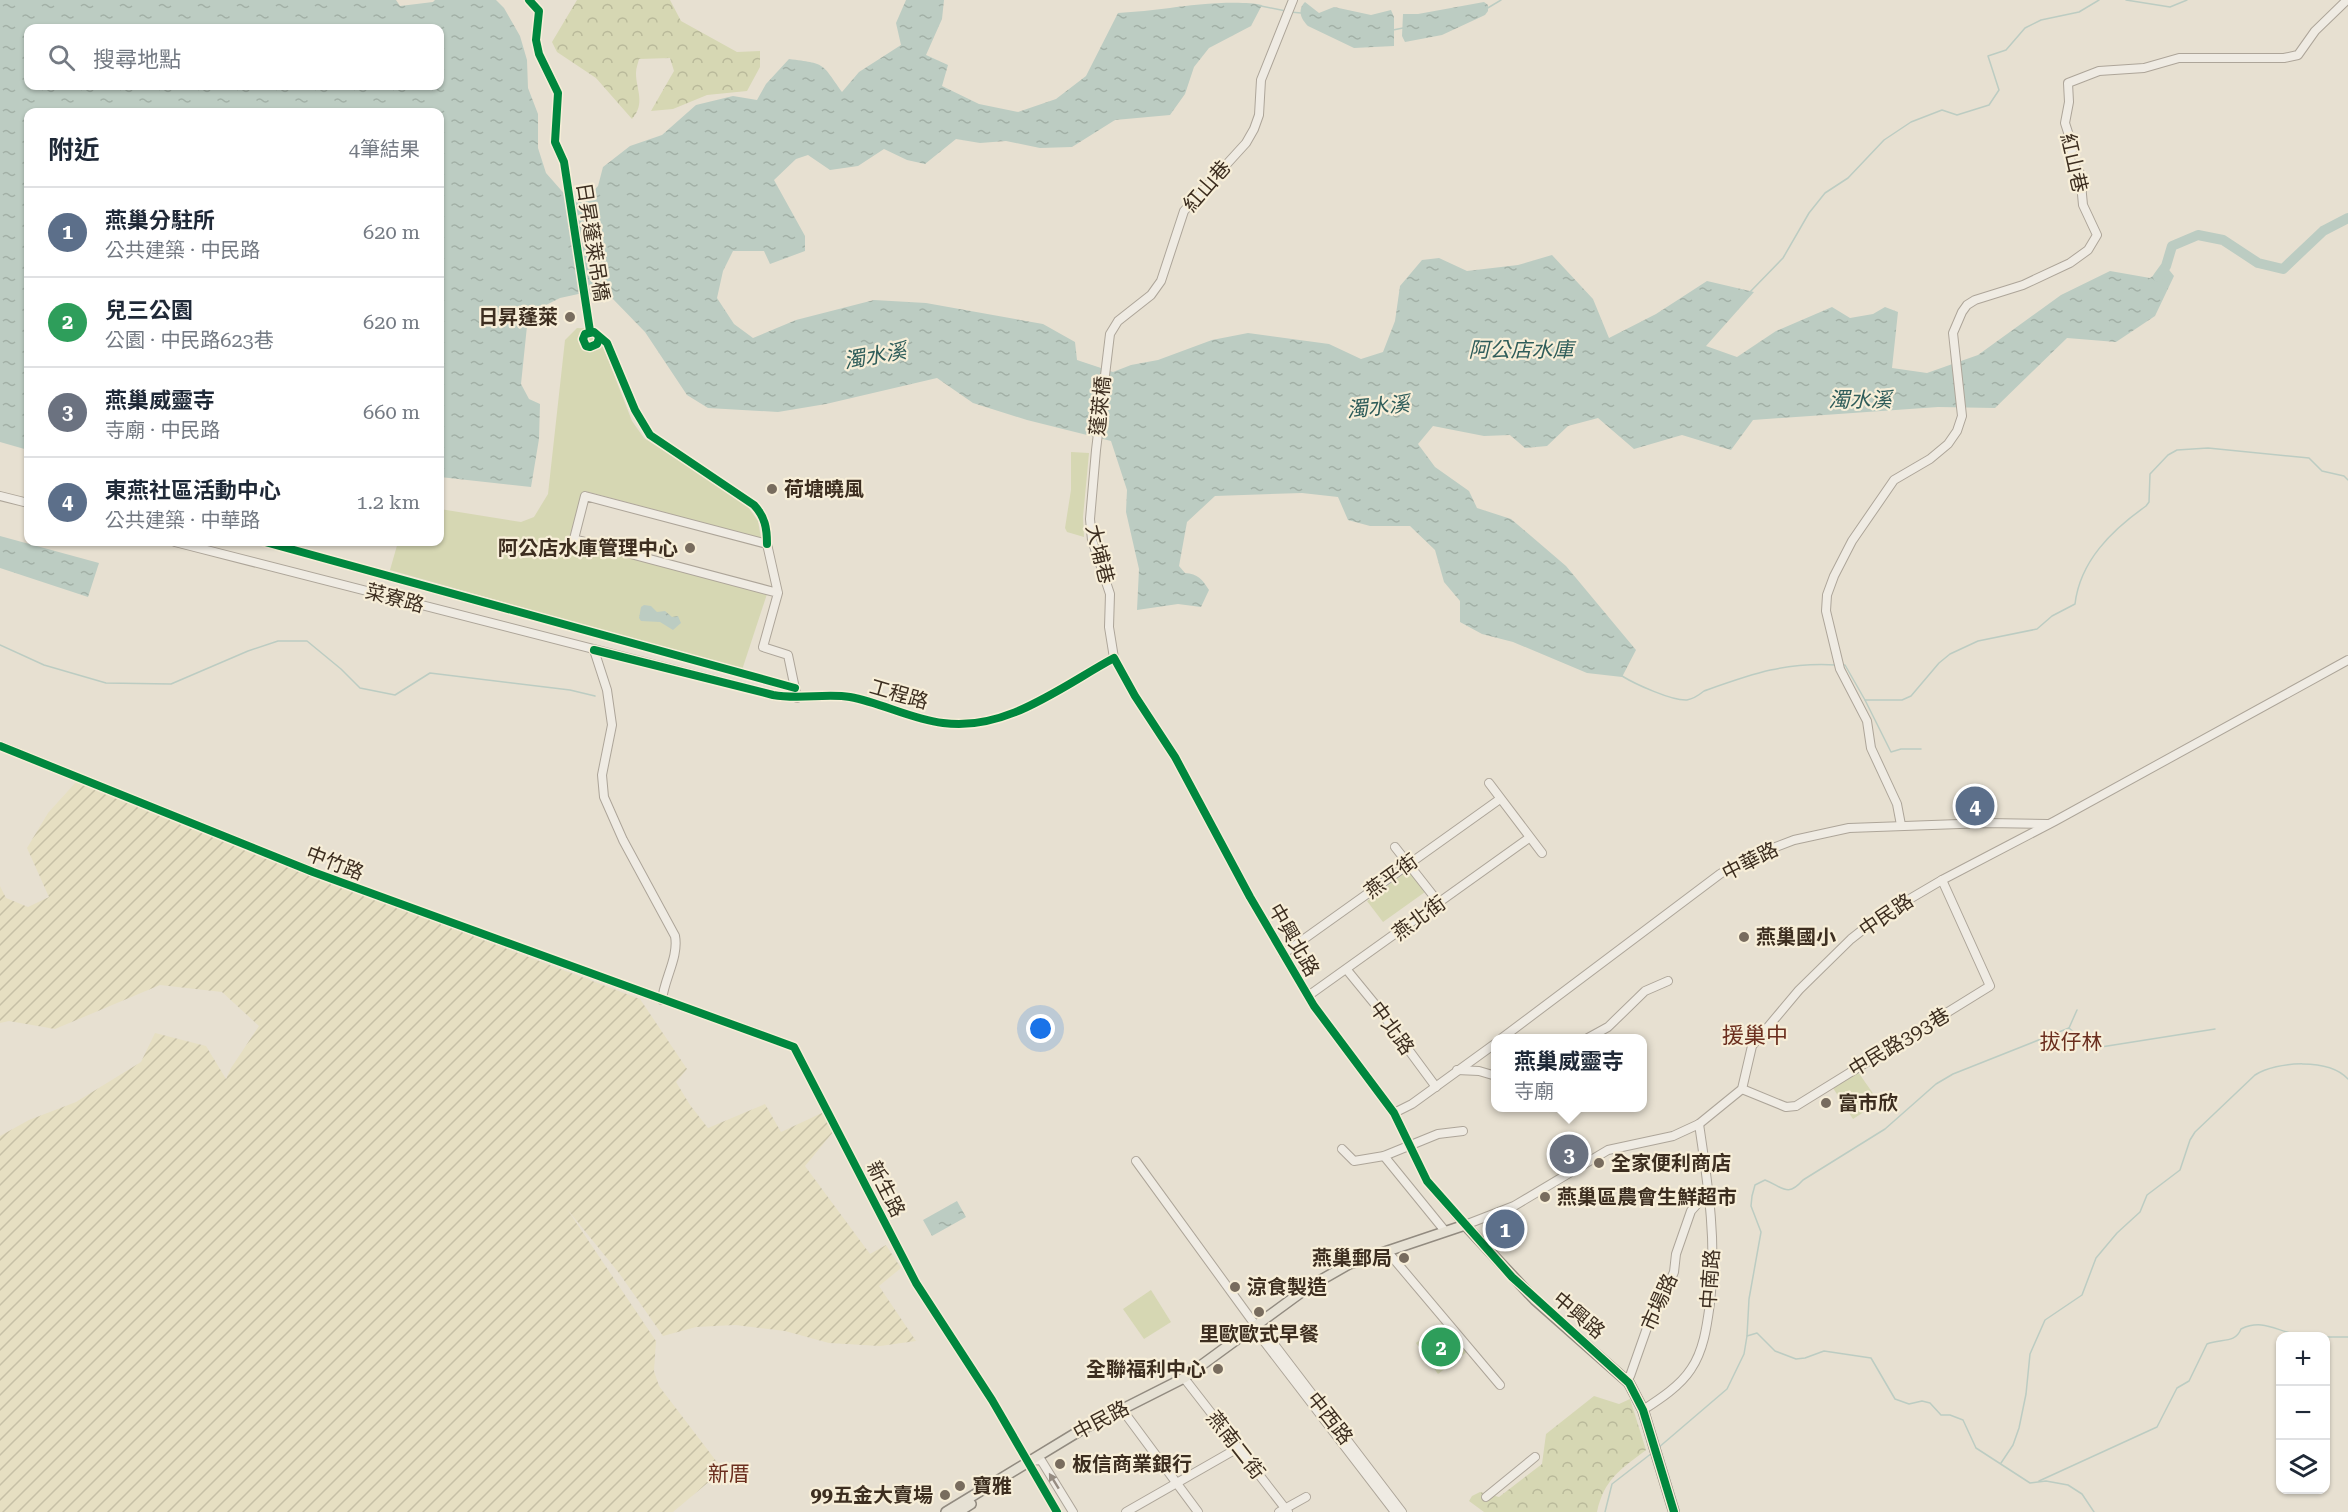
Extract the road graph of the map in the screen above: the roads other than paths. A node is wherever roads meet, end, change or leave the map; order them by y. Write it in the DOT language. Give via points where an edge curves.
graph roads {
  1 [pos="2346,0"];
  2 [pos="1290,8"];
  3 [pos="1105,361"];
  4 [pos="1096,450"];
  5 [pos="0,496"];
  6 [pos="24,502"];
  7 [pos="191,546"];
  8 [pos="778,593"];
  9 [pos="594,650"];
  10 [pos="1114,658"];
  11 [pos="2348,660"];
  12 [pos="797,698"];
  13 [pos="0,746"];
  14 [pos="1489,783"];
  15 [pos="1500,799"];
  16 [pos="2049,824"];
  17 [pos="1900,825"];
  18 [pos="1529,838"];
  19 [pos="1395,847"];
  20 [pos="1542,853"];
  21 [pos="1408,864"];
  22 [pos="1942,880"];
  23 [pos="1439,903"];
  24 [pos="1283,954"];
  25 [pos="1347,970"];
  26 [pos="1668,981"];
  27 [pos="1308,996"];
  28 [pos="662,1000"];
  29 [pos="1507,1034"];
  30 [pos="1595,1034"];
  31 [pos="1491,1046"];
  32 [pos="1457,1070"];
  33 [pos="1491,1075"];
  34 [pos="1436,1087"];
  35 [pos="1742,1089"];
  36 [pos="1394,1113"];
  37 [pos="1699,1124"];
  38 [pos="1463,1131"];
  39 [pos="1408,1145"];
  40 [pos="1342,1149"];
  41 [pos="1384,1156"];
  42 [pos="1136,1161"];
  43 [pos="1710,1198"];
  44 [pos="1465,1225"];
  45 [pos="1445,1232"];
  46 [pos="1387,1251"];
  47 [pos="1256,1326"];
  48 [pos="1625,1378"];
  49 [pos="1186,1380"];
  50 [pos="1500,1385"];
  51 [pos="1122,1410"];
  52 [pos="1642,1410"];
  53 [pos="1238,1448"];
  54 [pos="1536,1457"];
  55 [pos="1041,1460"];
  56 [pos="1029,1464"];
  57 [pos="1175,1483"];
  58 [pos="1306,1497"];
  59 [pos="1486,1497"];
  60 [pos="1284,1511"];
  61 [pos="946,1512"];
  62 [pos="958,1512"];
  63 [pos="1057,1512"];
  64 [pos="1073,1512"];
  65 [pos="1126,1512"];
  66 [pos="1198,1512"];
  67 [pos="1395,1512"];
  68 [pos="1402,1512"];
  69 [pos="1674,1512"];
  1 -- 17 [label="street, 紅山巷" via="2298,55 2179,58 2144,68 2099,71 2068,83 2065,123 2073,148 2069,159 2080,173 2083,204 2097,236 2070,263 1967,305 1953,333 1962,416 1957,431 1930,459 1894,480 1848,547 1826,603 1840,669 1867,721 1871,748 1897,804"];
  2 -- 3 [label="street, 紅山巷" via="1261,80 1254,129 1246,143 1184,210 1161,281 1151,295 1118,321 1110,334"];
  3 -- 4 [label="street, 蓬萊橋"];
  4 -- 10 [label="street, 大埔巷" via="1090,519 1092,540 1110,594 1109,627"];
  5 -- 6 [label="street"];
  7 -- 9 [label="street, 菜寮路"];
  8 -- 8 [label="street" via="767,544 585,496 574,539"];
  8 -- 12 [label="street" via="763,647 788,655"];
  9 -- 12 [label="street, 工程路"];
  9 -- 28 [label="street" via="612,725 602,775 604,797 677,944"];
  10 -- 12 [label="street, 工程路" via="1018,711 970,723 942,723 841,696"];
  10 -- 24 [label="street, 中興北路" via="1175,758"];
  11 -- 16 [label="street, 中民路"];
  13 -- 28 [label="street, 中竹路" via="314,872"];
  14 -- 15 [label="street"];
  15 -- 18 [label="street"];
  15 -- 21 [label="street, 燕平街"];
  16 -- 17 [label="street, 中華路"];
  16 -- 22 [label="street, 中民路"];
  17 -- 29 [label="street, 中華路" via="1821,833 1747,858 1713,879"];
  18 -- 20 [label="street"];
  18 -- 23 [label="street, 燕北街"];
  19 -- 21 [label="street"];
  21 -- 23 [label="street"];
  21 -- 24 [label="street, 燕平街"];
  22 -- 35 [label="street, 中民路" via="1879,917 1805,983 1755,1041"];
  22 -- 35 [label="street, 中民路393巷" via="1990,986 1796,1106 1786,1107"];
  23 -- 25 [label="street, 燕北街"];
  24 -- 27 [label="street, 中興北路"];
  25 -- 27 [label="street, 燕北街"];
  25 -- 34 [label="street, 中北路"];
  26 -- 30 [label="street" via="1645,991 1608,1027"];
  27 -- 36 [label="street, 中興北路"];
  28 -- 56 [label="street, 新生路" via="794,1047 916,1283"];
  31 -- 32 [label="street"];
  32 -- 33 [label="street"];
  32 -- 34 [label="street"];
  34 -- 36 [label="street"];
  35 -- 37 [label="street, 中民路"];
  36 -- 39 [label="street, 中興北路"];
  37 -- 43 [label="street, 中南路"];
  37 -- 44 [label="street, 中民路" via="1673,1136 1608,1150 1514,1206"];
  38 -- 39 [label="street" via="1438,1134"];
  39 -- 41 [label="street"];
  39 -- 44 [label="street, 中興北路" via="1427,1180"];
  40 -- 41 [label="street" via="1354,1161"];
  41 -- 45 [label="street"];
  42 -- 47 [label="street, 中西路"];
  43 -- 48 [label="street, 市場路" via="1691,1211 1674,1272 1654,1308 1630,1376"];
  43 -- 52 [label="street, 中南路" via="1714,1246 1703,1342 1690,1372 1664,1397"];
  44 -- 45 [label="main road, 中民路"];
  44 -- 48 [label="main road, 中興路" via="1535,1300"];
  45 -- 46 [label="main road, 中民路"];
  46 -- 47 [label="main road, 中民路" via="1323,1278"];
  46 -- 50 [label="street"];
  47 -- 49 [label="main road, 中民路"];
  47 -- 67 [label="street, 中西路"];
  47 -- 68 [label="street, 中西路" via="1267,1335"];
  48 -- 52 [label="main road, 中興路"];
  49 -- 51 [label="main road, 中民路"];
  49 -- 53 [label="street, 燕南二街"];
  51 -- 55 [label="main road, 中民路"];
  51 -- 56 [label="main road, 中民路"];
  51 -- 57 [label="street"];
  52 -- 69 [label="main road, 中興路"];
  53 -- 57 [label="street"];
  53 -- 60 [label="street, 燕南二街"];
  54 -- 59 [label="street"];
  55 -- 56 [label="main road, 中民路"];
  64 -- 55 [label="street, one-way"];
  56 -- 61 [label="main road, 中民路"];
  56 -- 62 [label="main road, 中民路"];
  56 -- 63 [label="street, 新生路"];
  57 -- 65 [label="street"];
  57 -- 66 [label="street"];
  58 -- 60 [label="street"];
}
